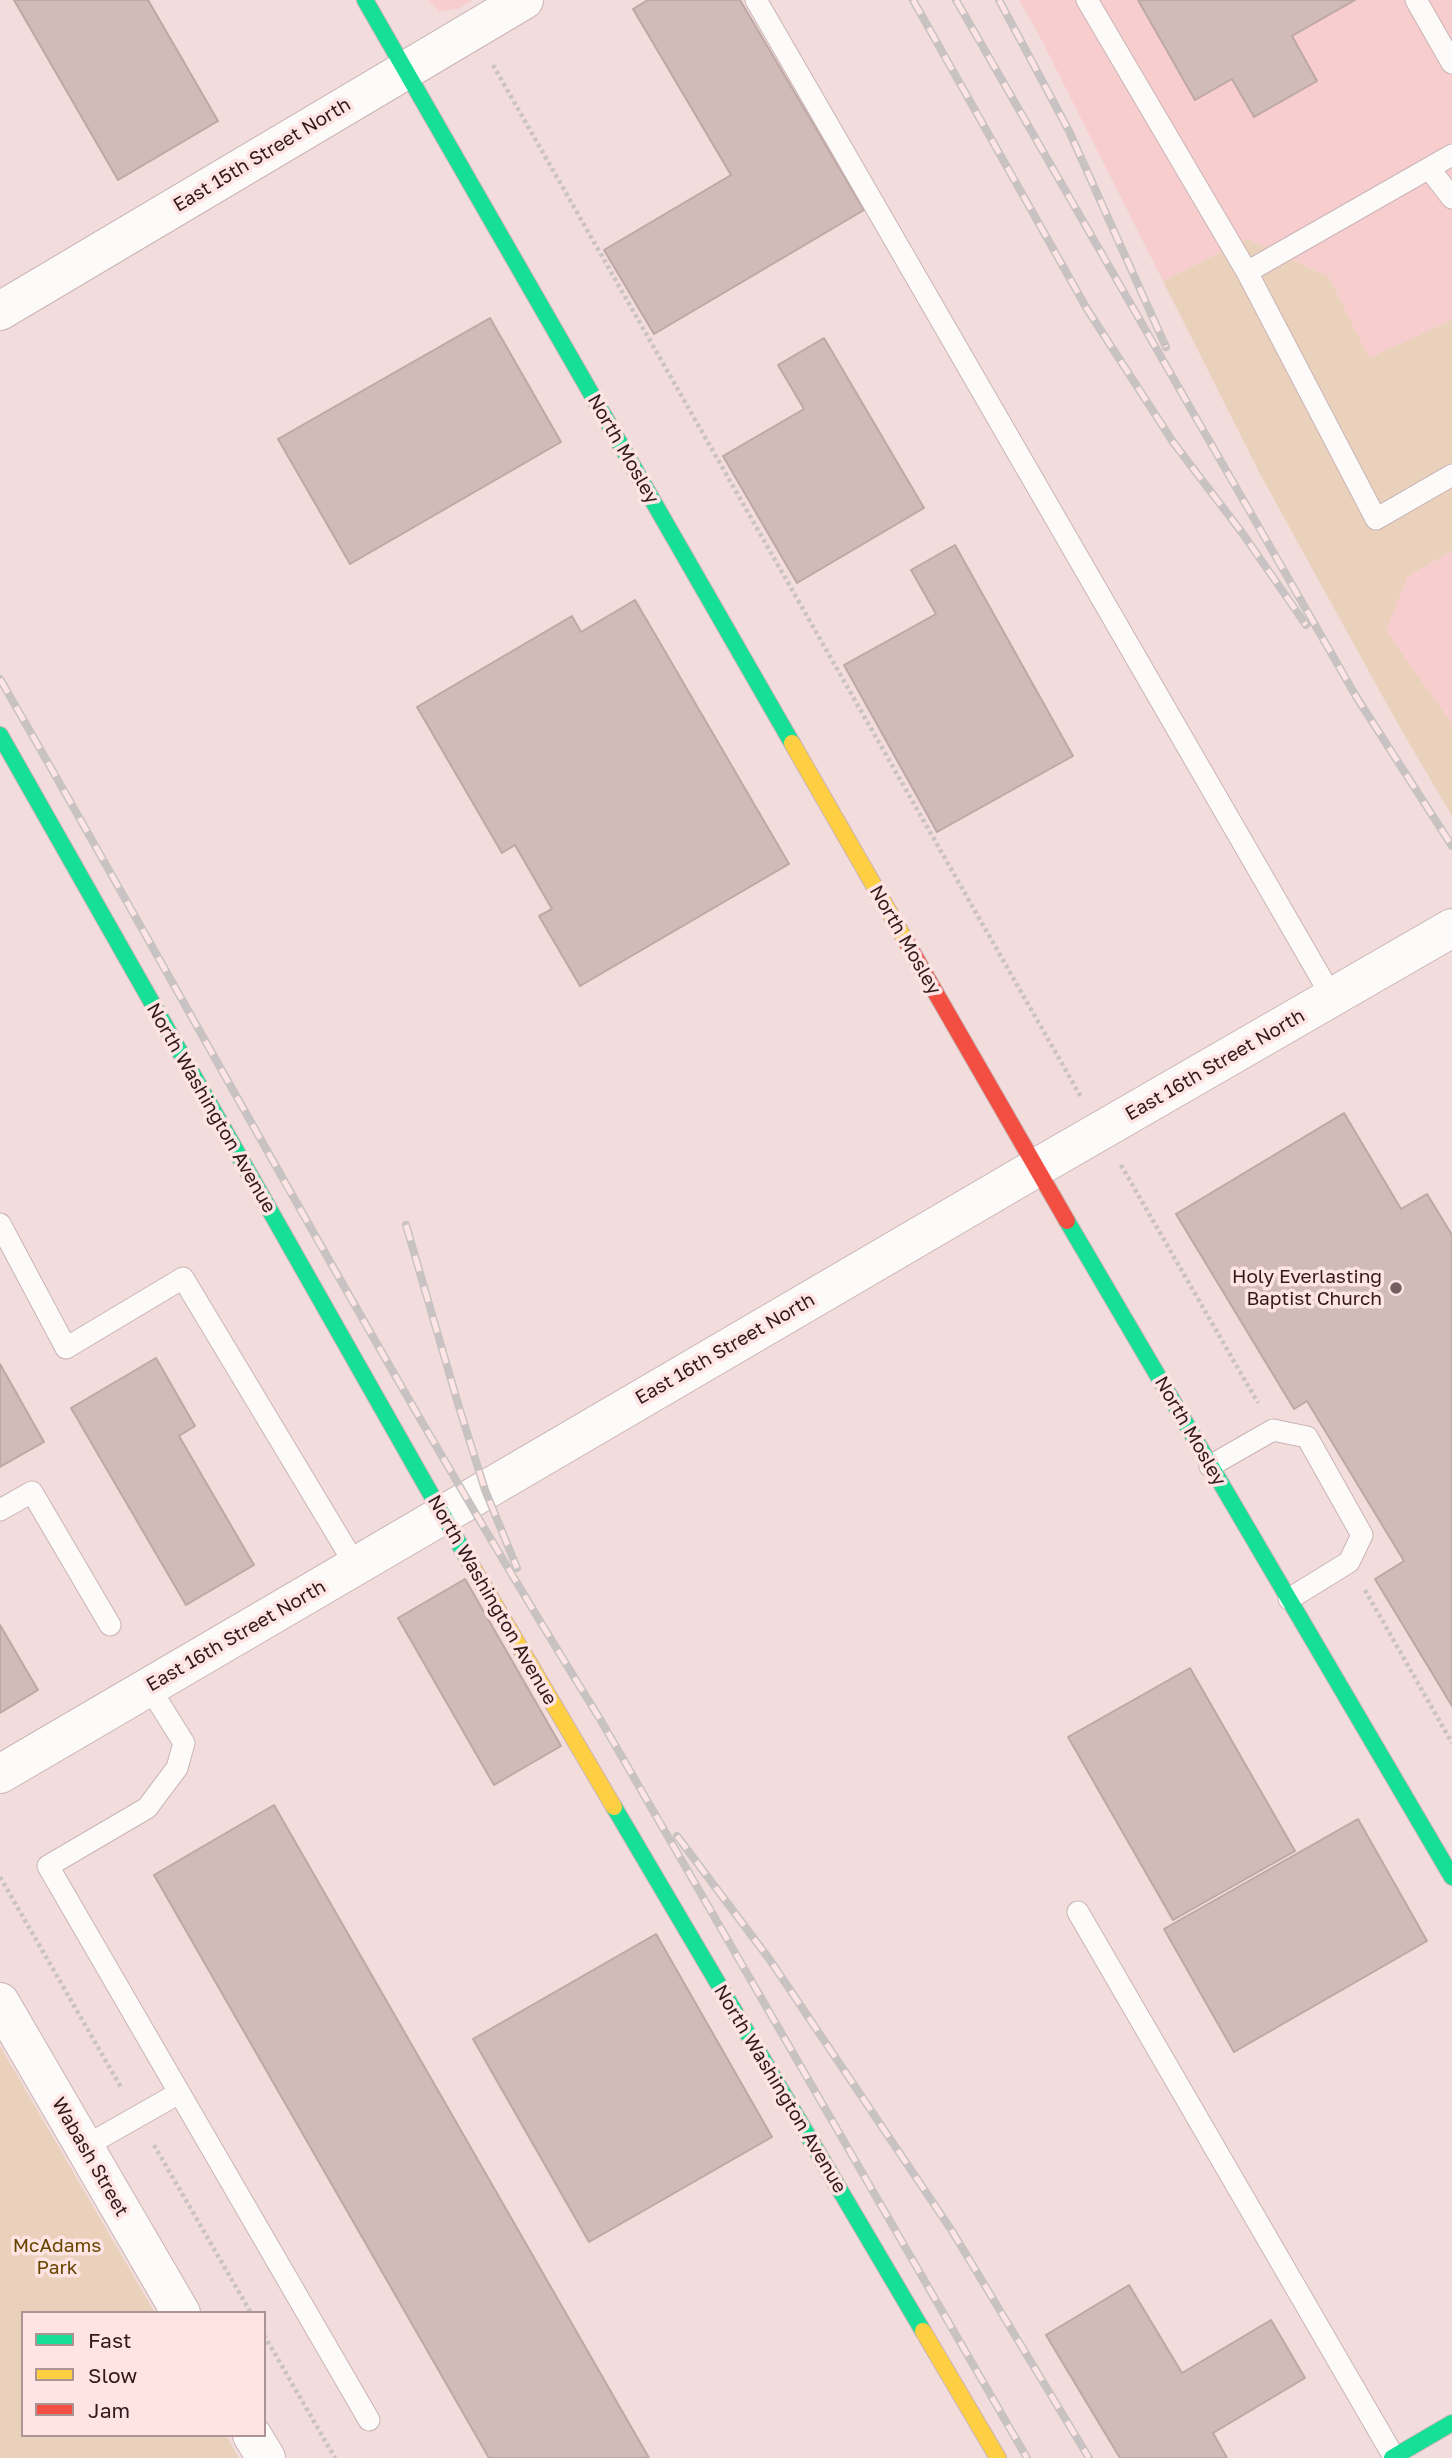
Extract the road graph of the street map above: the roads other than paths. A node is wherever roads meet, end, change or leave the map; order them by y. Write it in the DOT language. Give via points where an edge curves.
graph roads {
  1 [pos="365,0"];
  2 [pos="524,0"];
  3 [pos="756,0"];
  4 [pos="1087,0"];
  5 [pos="1416,0"];
  6 [pos="1452,62"];
  7 [pos="405,70"];
  8 [pos="1452,155"];
  9 [pos="1429,168"];
  10 [pos="1452,198"];
  11 [pos="1247,272"];
  12 [pos="0,311"];
  13 [pos="1452,475"];
  14 [pos="0,735"];
  15 [pos="1452,928"];
  16 [pos="1332,997"];
  17 [pos="1036,1167"];
  18 [pos="0,1224"];
  19 [pos="1210,1466"];
  20 [pos="0,1510"];
  21 [pos="442,1515"];
  22 [pos="356,1566"];
  23 [pos="1289,1599"];
  24 [pos="110,1625"];
  25 [pos="149,1687"];
  26 [pos="0,1774"];
  27 [pos="1452,1877"];
  28 [pos="1078,1912"];
  29 [pos="0,2002"];
  30 [pos="179,2093"];
  31 [pos="84,2147"];
  32 [pos="180,2311"];
  33 [pos="369,2420"];
  34 [pos="1452,2423"];
  35 [pos="253,2437"];
  36 [pos="1393,2457"];
  37 [pos="266,2458"];
  38 [pos="999,2458"];
  1 -- 7 [label="street, North Mosley"];
  2 -- 7 [label="street, East 15th Street North"];
  3 -- 16 [label="lane"];
  4 -- 11 [label="lane"];
  5 -- 6 [label="lane"];
  7 -- 12 [label="street, East 15th Street North"];
  7 -- 17 [label="street, North Mosley"];
  8 -- 9 [label="lane"];
  9 -- 10 [label="lane"];
  9 -- 11 [label="lane"];
  11 -- 13 [label="lane" via="1376,519"];
  14 -- 21 [label="street, North Washington Avenue"];
  15 -- 16 [label="street, East 16th Street North"];
  16 -- 17 [label="street, East 16th Street North"];
  17 -- 19 [label="street, North Mosley"];
  17 -- 21 [label="street, East 16th Street North"];
  18 -- 22 [label="lane" via="66,1348 183,1279"];
  19 -- 23 [label="street, North Mosley"];
  19 -- 23 [label="lane" via="1273,1430 1307,1437 1362,1535 1349,1563"];
  20 -- 24 [label="lane" via="32,1492"];
  21 -- 22 [label="street, East 16th Street North"];
  21 -- 38 [label="street, North Washington Avenue"];
  22 -- 25 [label="street, East 16th Street North"];
  23 -- 27 [label="street, North Mosley"];
  25 -- 26 [label="street, East 16th Street North"];
  25 -- 30 [label="lane" via="184,1743 177,1768 147,1808 48,1866"];
  28 -- 36 [label="lane"];
  29 -- 31 [label="street, Wabash Street"];
  30 -- 31 [label="lane"];
  30 -- 33 [label="lane"];
  31 -- 32 [label="street, Wabash Street"];
  34 -- 36 [label="street"];
  35 -- 37 [label="street"];
}
